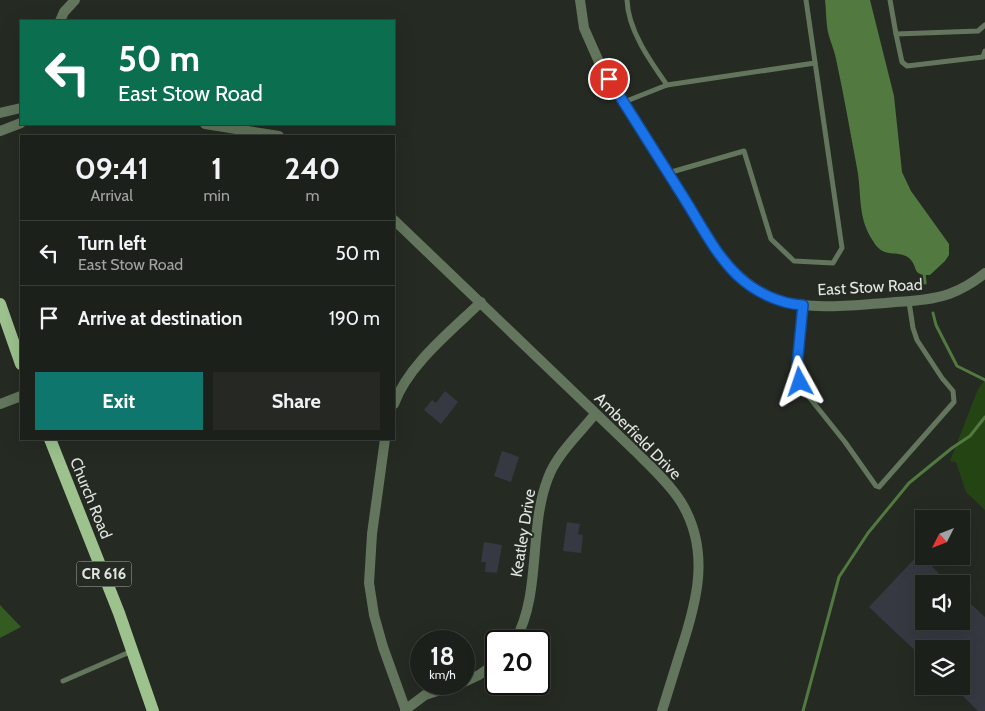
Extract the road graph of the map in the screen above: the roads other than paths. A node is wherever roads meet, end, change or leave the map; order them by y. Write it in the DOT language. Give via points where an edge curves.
graph roads {
  1 [pos="74,0"];
  2 [pos="580,0"];
  3 [pos="628,0"];
  4 [pos="806,0"];
  5 [pos="890,0"];
  6 [pos="60,20"];
  7 [pos="985,26"];
  8 [pos="896,34"];
  9 [pos="985,51"];
  10 [pos="815,63"];
  11 [pos="667,85"];
  12 [pos="624,102"];
  13 [pos="20,108"];
  14 [pos="0,113"];
  15 [pos="20,123"];
  16 [pos="211,125"];
  17 [pos="0,132"];
  18 [pos="273,135"];
  19 [pos="667,173"];
  20 [pos="395,221"];
  21 [pos="985,273"];
  22 [pos="909,301"];
  23 [pos="481,302"];
  24 [pos="0,304"];
  25 [pos="803,305"];
  26 [pos="20,361"];
  27 [pos="20,396"];
  28 [pos="395,402"];
  29 [pos="0,404"];
  30 [pos="595,414"];
  31 [pos="50,440"];
  32 [pos="385,440"];
  33 [pos="520,630"];
  34 [pos="132,650"];
  35 [pos="63,681"];
  36 [pos="425,695"];
  37 [pos="406,710"];
  38 [pos="153,711"];
  39 [pos="662,711"];
  1 -- 6 [label="street"];
  2 -- 12 [label="street, East Stow Road" via="590,45"];
  3 -- 11 [label="lane" via="628,11 644,52"];
  4 -- 10 [label="lane"];
  5 -- 8 [label="lane"];
  7 -- 8 [label="lane" via="978,31"];
  8 -- 9 [label="lane" via="902,62 907,66 982,57"];
  10 -- 11 [label="lane"];
  10 -- 19 [label="lane" via="842,248 833,263 794,261 771,239 744,151"];
  11 -- 12 [label="lane"];
  12 -- 19 [label="street, East Stow Road"];
  13 -- 14 [label="street"];
  15 -- 17 [label="street"];
  16 -- 18 [label="street"];
  19 -- 25 [label="street, East Stow Road" via="719,254 740,278 766,295"];
  20 -- 23 [label="street, Amberfield Drive"];
  21 -- 22 [label="street, East Stow Road" via="942,296"];
  22 -- 25 [label="street, East Stow Road"];
  22 -- 25 [label="lane" via="917,340 953,391 954,402 879,488 800,382 797,366"];
  23 -- 28 [label="street" via="416,368"];
  23 -- 30 [label="street, Amberfield Drive"];
  24 -- 26 [label="main road"];
  27 -- 29 [label="street"];
  30 -- 33 [label="street, Keatley Drive" via="553,466 548,478 541,503 528,602"];
  30 -- 39 [label="street, Amberfield Drive" via="635,451 681,502 698,548 699,581 693,614"];
  31 -- 34 [label="main road, Church Road / CR 616"];
  32 -- 37 [label="street" via="370,550 369,583 383,647"];
  34 -- 35 [label="lane"];
  34 -- 38 [label="main road, Church Road / CR 616"];
  36 -- 37 [label="street"];
}
